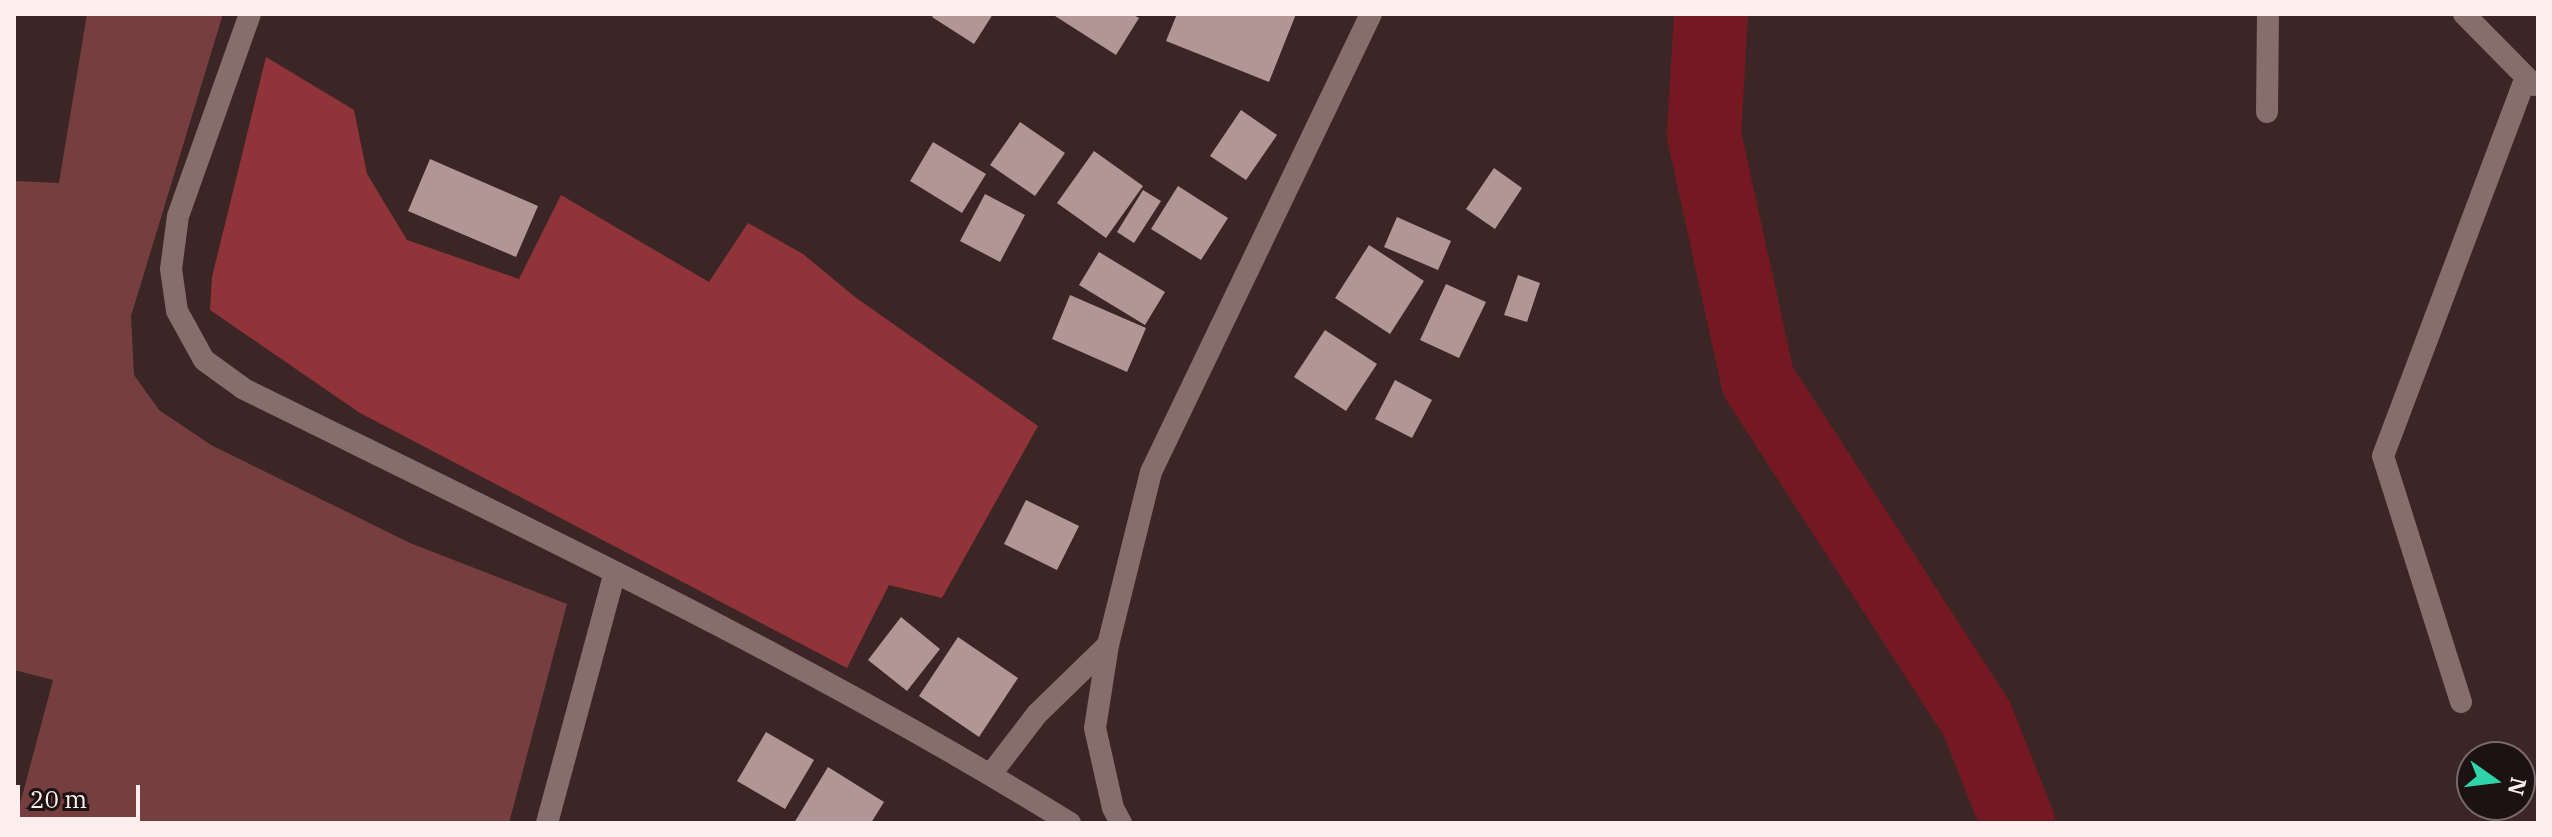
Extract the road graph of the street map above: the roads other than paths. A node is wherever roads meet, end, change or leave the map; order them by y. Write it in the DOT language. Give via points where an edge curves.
graph roads {
  1 [pos="250,14"];
  2 [pos="1371,14"];
  3 [pos="2268,14"];
  4 [pos="2464,14"];
  5 [pos="2532,83"];
  6 [pos="2267,112"];
  7 [pos="615,572"];
  8 [pos="1108,645"];
  9 [pos="2461,702"];
  10 [pos="991,774"];
  11 [pos="547,823"];
  12 [pos="1070,823"];
  13 [pos="1121,823"];
  1 -- 7 [label="street" via="178,216 171,269 177,311 204,360 244,389"];
  2 -- 8 [label="street" via="1151,472"];
  3 -- 6 [label="street"];
  4 -- 5 [label="street"];
  5 -- 9 [label="street" via="2383,456"];
  7 -- 10 [label="street" via="738,632"];
  7 -- 11 [label="street"];
  8 -- 10 [label="street" via="1037,714"];
  8 -- 13 [label="street" via="1095,728"];
  10 -- 12 [label="street"];
}
